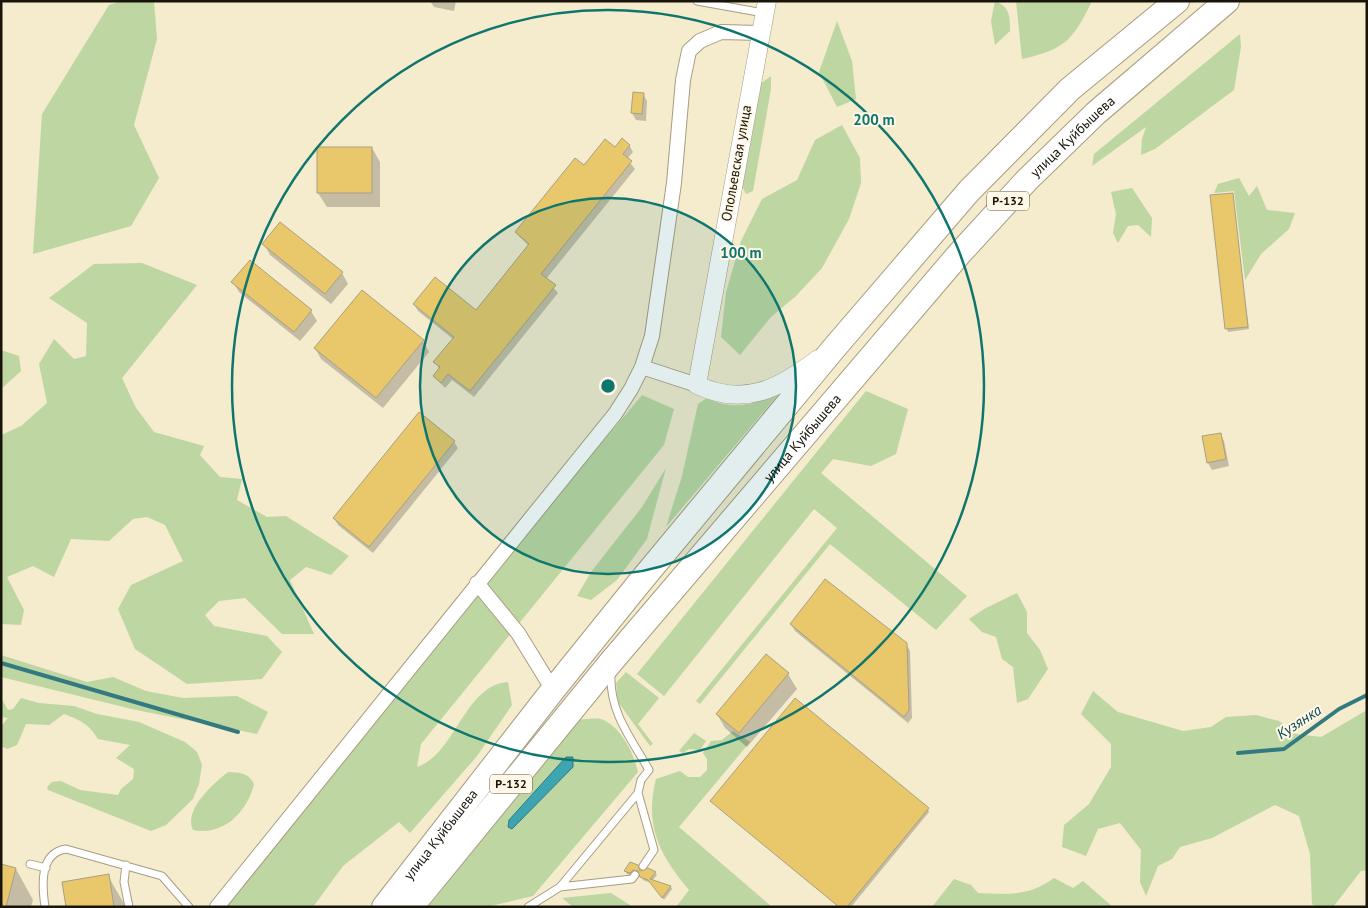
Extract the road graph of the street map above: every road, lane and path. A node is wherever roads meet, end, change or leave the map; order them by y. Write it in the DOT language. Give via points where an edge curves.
graph roads {
  1 [pos="697,1"];
  2 [pos="1176,1"];
  3 [pos="1227,1"];
  4 [pos="766,7"];
  5 [pos="760,33"];
  6 [pos="835,347"];
  7 [pos="642,367"];
  8 [pos="697,385"];
  9 [pos="477,583"];
  10 [pos="611,662"];
  11 [pos="553,690"];
  12 [pos="638,793"];
  13 [pos="30,864"];
  14 [pos="126,865"];
  15 [pos="643,866"];
  16 [pos="46,868"];
  17 [pos="635,875"];
  18 [pos="560,887"];
  19 [pos="46,907"];
  20 [pos="128,907"];
  21 [pos="188,907"];
  22 [pos="217,907"];
  23 [pos="384,907"];
  24 [pos="411,907"];
  25 [pos="528,907"];
  1 -- 4 [label="lane"];
  2 -- 6 [label="highway, улица Куйбышева / Р-132" via="1070,89 976,185"];
  3 -- 10 [label="highway, улица Куйбышева / Р-132" via="1096,113 1027,180 960,253"];
  4 -- 5 [label="street, Опольевская улица"];
  5 -- 7 [label="street" via="722,32 700,41 689,51 652,336"];
  5 -- 8 [label="street, Опольевская улица"];
  6 -- 8 [label="street" via="807,368 756,394 714,393"];
  6 -- 11 [label="highway, улица Куйбышева / Р-132"];
  7 -- 8 [label="street"];
  7 -- 9 [label="street" via="615,414"];
  9 -- 11 [label="street" via="518,633"];
  9 -- 22 [label="street"];
  10 -- 12 [label="lane" via="610,688 614,710 649,770 641,780"];
  10 -- 24 [label="highway, улица Куйбышева / Р-132"];
  11 -- 23 [label="highway, улица Куйбышева / Р-132"];
  12 -- 15 [label="lane" via="654,850"];
  12 -- 18 [label="lane"];
  13 -- 16 [label="lane"];
  14 -- 16 [label="lane" via="66,849 50,856"];
  14 -- 20 [label="lane" via="124,882"];
  14 -- 21 [label="lane" via="162,876"];
  16 -- 19 [label="lane" via="42,881"];
  17 -- 18 [label="lane" via="632,879"];
  18 -- 25 [label="lane"];
}
